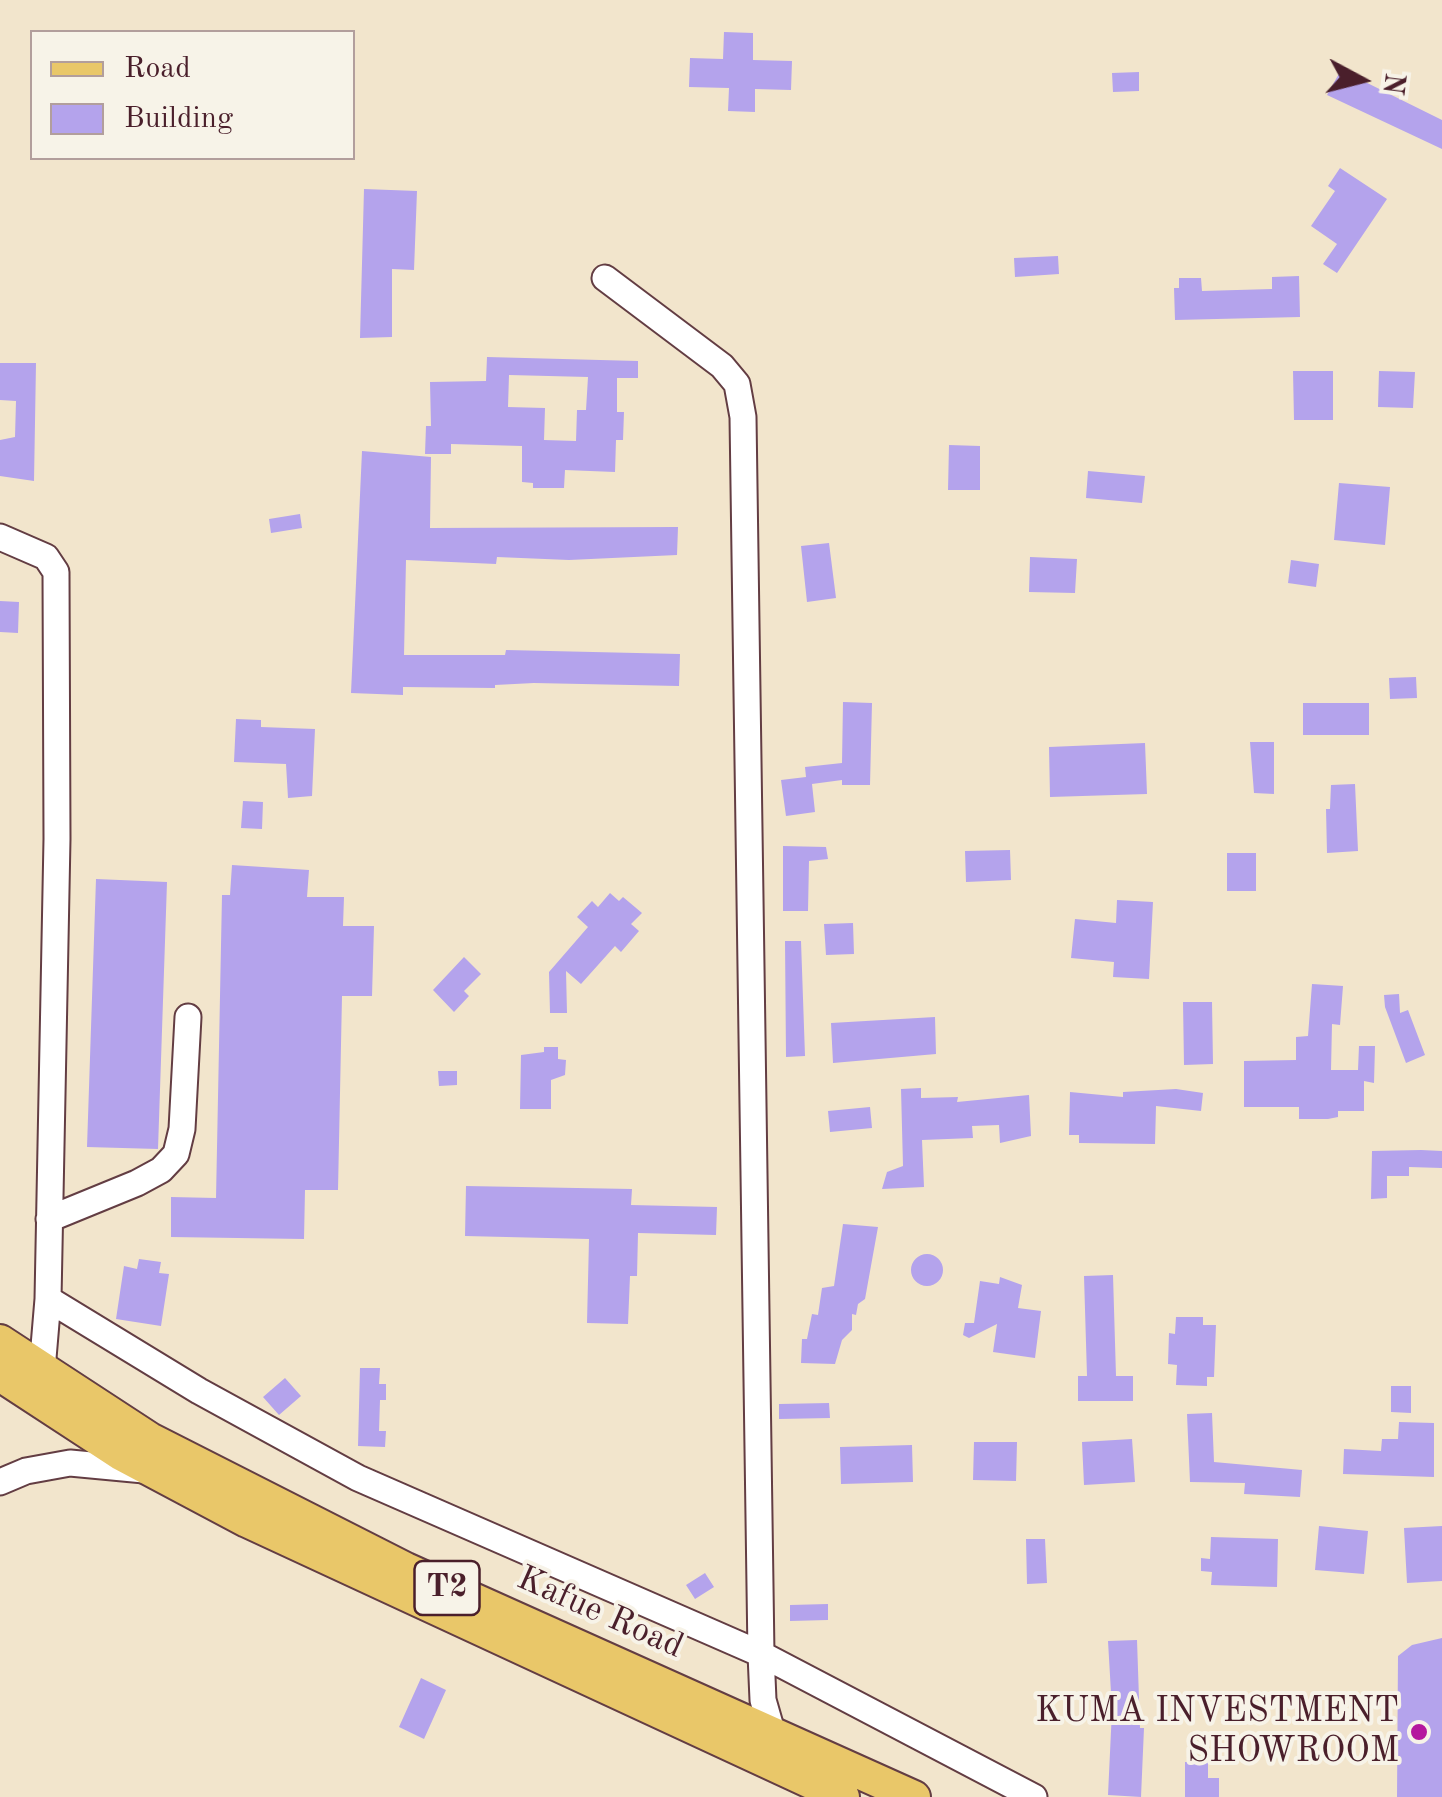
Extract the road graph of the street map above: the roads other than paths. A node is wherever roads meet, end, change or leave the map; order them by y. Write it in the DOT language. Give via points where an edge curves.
graph roads {
  1 [pos="606,278"];
  2 [pos="0,537"];
  3 [pos="188,1017"];
  4 [pos="49,1219"];
  5 [pos="48,1299"];
  6 [pos="0,1341"];
  7 [pos="42,1370"];
  8 [pos="0,1376"];
  9 [pos="154,1471"];
  10 [pos="0,1482"];
  11 [pos="761,1654"];
  12 [pos="773,1735"];
  13 [pos="843,1797"];
  14 [pos="914,1797"];
  15 [pos="1034,1797"];
  1 -- 11 [label="street" via="722,366 737,384 743,417"];
  2 -- 4 [label="street" via="46,558 56,572"];
  3 -- 4 [label="street" via="176,1154 137,1183"];
  4 -- 5 [label="street"];
  5 -- 7 [label="street"];
  5 -- 11 [label="street" via="358,1478"];
  6 -- 7 [label="main road, Kafue Road / T2"];
  7 -- 12 [label="main road, Kafue Road / T2" via="150,1439 406,1568"];
  8 -- 9 [label="main road, Kafue Road / T2"];
  9 -- 10 [label="street" via="70,1463"];
  9 -- 13 [label="main road, Kafue Road / T2" via="345,1568"];
  11 -- 12 [label="street"];
  11 -- 15 [label="street"];
  12 -- 14 [label="main road, Kafue Road / T2"];
}
